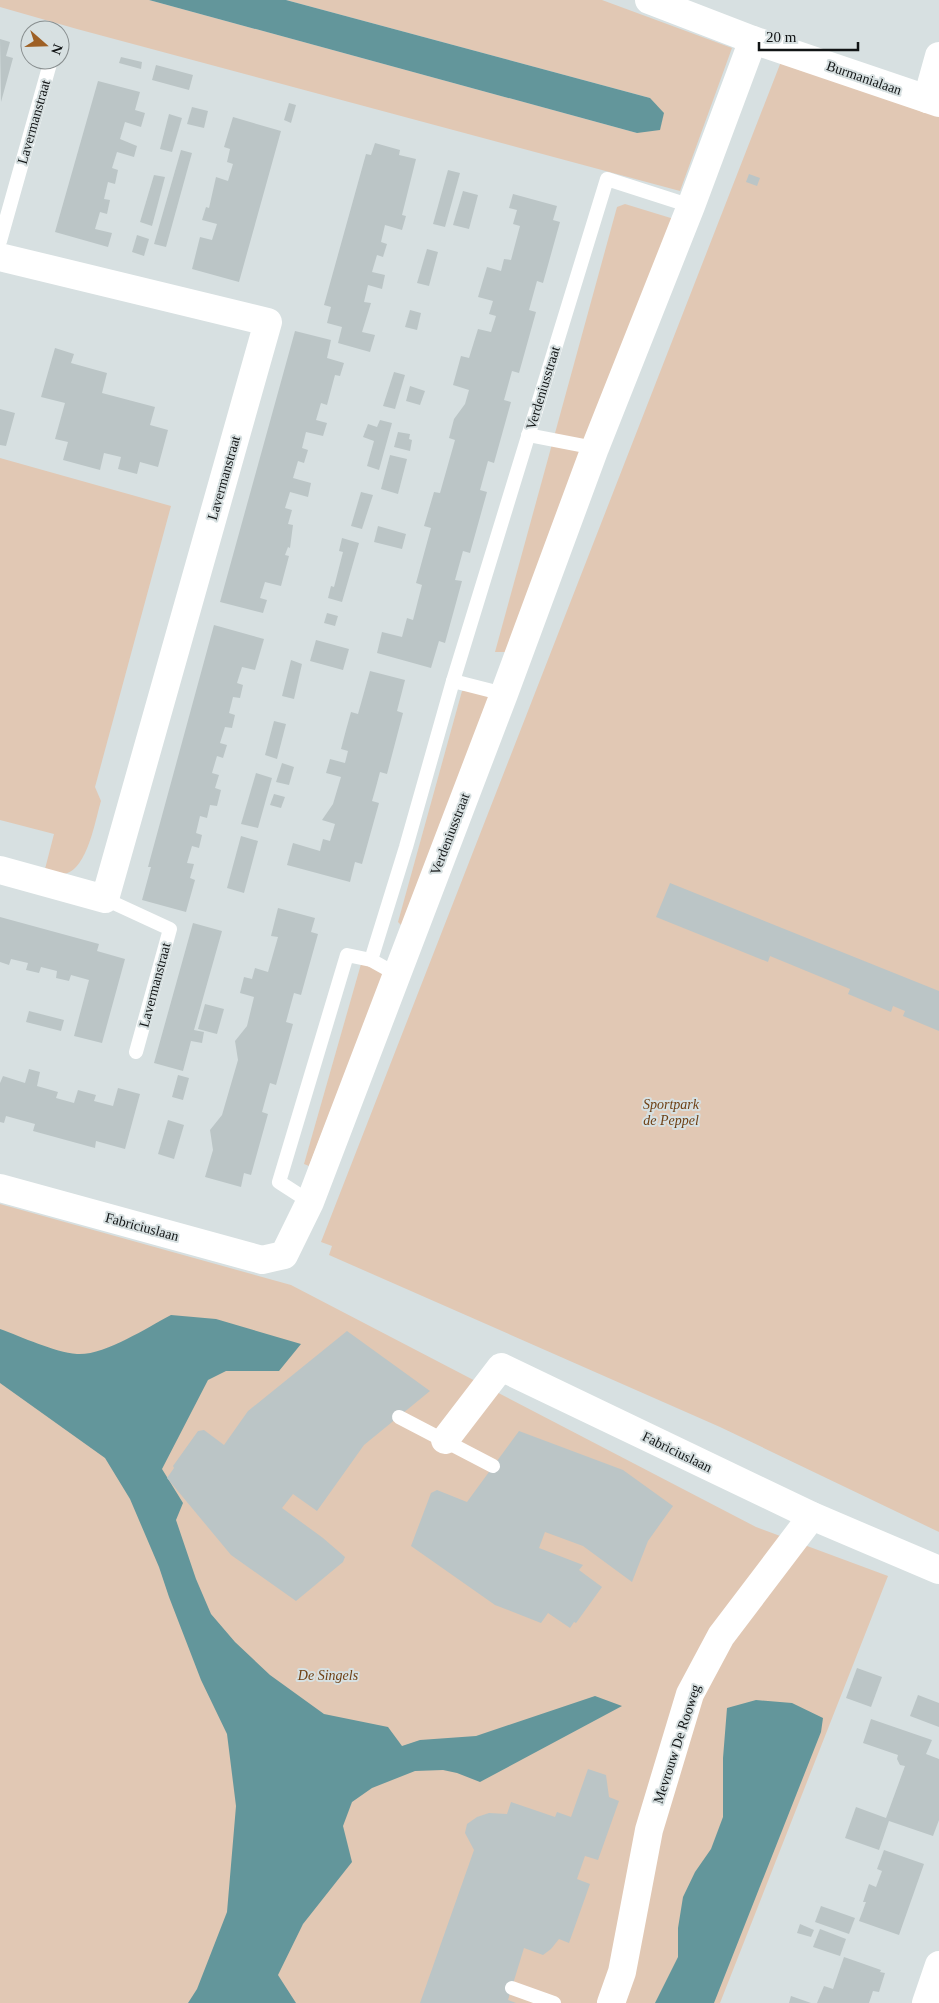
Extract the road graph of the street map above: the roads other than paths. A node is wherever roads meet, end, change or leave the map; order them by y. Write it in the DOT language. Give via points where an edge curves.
graph roads {
  1 [pos="649,0"];
  2 [pos="753,40"];
  3 [pos="939,56"];
  4 [pos="48,70"];
  5 [pos="933,101"];
  6 [pos="691,206"];
  7 [pos="0,242"];
  8 [pos="0,257"];
  9 [pos="528,435"];
  10 [pos="595,448"];
  11 [pos="453,681"];
  12 [pos="504,694"];
  13 [pos="0,870"];
  14 [pos="105,899"];
  15 [pos="372,960"];
  16 [pos="396,974"];
  17 [pos="136,1052"];
  18 [pos="0,1188"];
  19 [pos="310,1202"];
  20 [pos="284,1256"];
  21 [pos="399,1417"];
  22 [pos="445,1440"];
  23 [pos="493,1466"];
  24 [pos="812,1516"];
  25 [pos="939,1570"];
  26 [pos="939,1965"];
  27 [pos="512,1988"];
  28 [pos="554,2003"];
  29 [pos="611,2003"];
  30 [pos="926,2003"];
  1 -- 2 [label="street, Burmanialaan"];
  2 -- 5 [label="street, Burmanialaan"];
  2 -- 6 [label="street, Verdeniusstraat"];
  3 -- 5 [label="street"];
  4 -- 7 [label="lane, Lavermanstraat"];
  6 -- 9 [label="lane, Verdeniusstraat" via="607,179"];
  6 -- 10 [label="street, Verdeniusstraat"];
  8 -- 14 [label="street, Lavermanstraat" via="268,322"];
  9 -- 10 [label="lane"];
  9 -- 11 [label="lane, Verdeniusstraat"];
  10 -- 12 [label="street, Verdeniusstraat"];
  11 -- 12 [label="lane"];
  11 -- 15 [label="lane, Verdeniusstraat"];
  12 -- 16 [label="street, Verdeniusstraat"];
  13 -- 14 [label="street, Lavermanstraat"];
  14 -- 17 [label="lane, Lavermanstraat" via="170,929"];
  15 -- 16 [label="lane"];
  15 -- 19 [label="lane" via="347,955 278,1182"];
  16 -- 19 [label="street, Verdeniusstraat"];
  18 -- 20 [label="street, Fabriciuslaan" via="262,1260"];
  19 -- 20 [label="street, Verdeniusstraat"];
  21 -- 22 [label="lane"];
  22 -- 23 [label="lane"];
  22 -- 24 [label="street, Fabriciuslaan" via="501,1367"];
  24 -- 25 [label="street, Fabriciuslaan"];
  24 -- 29 [label="street, Mevrouw De Rooweg" via="721,1636 690,1694 649,1830 622,1972"];
  26 -- 30 [label="street"];
  27 -- 28 [label="lane"];
}
